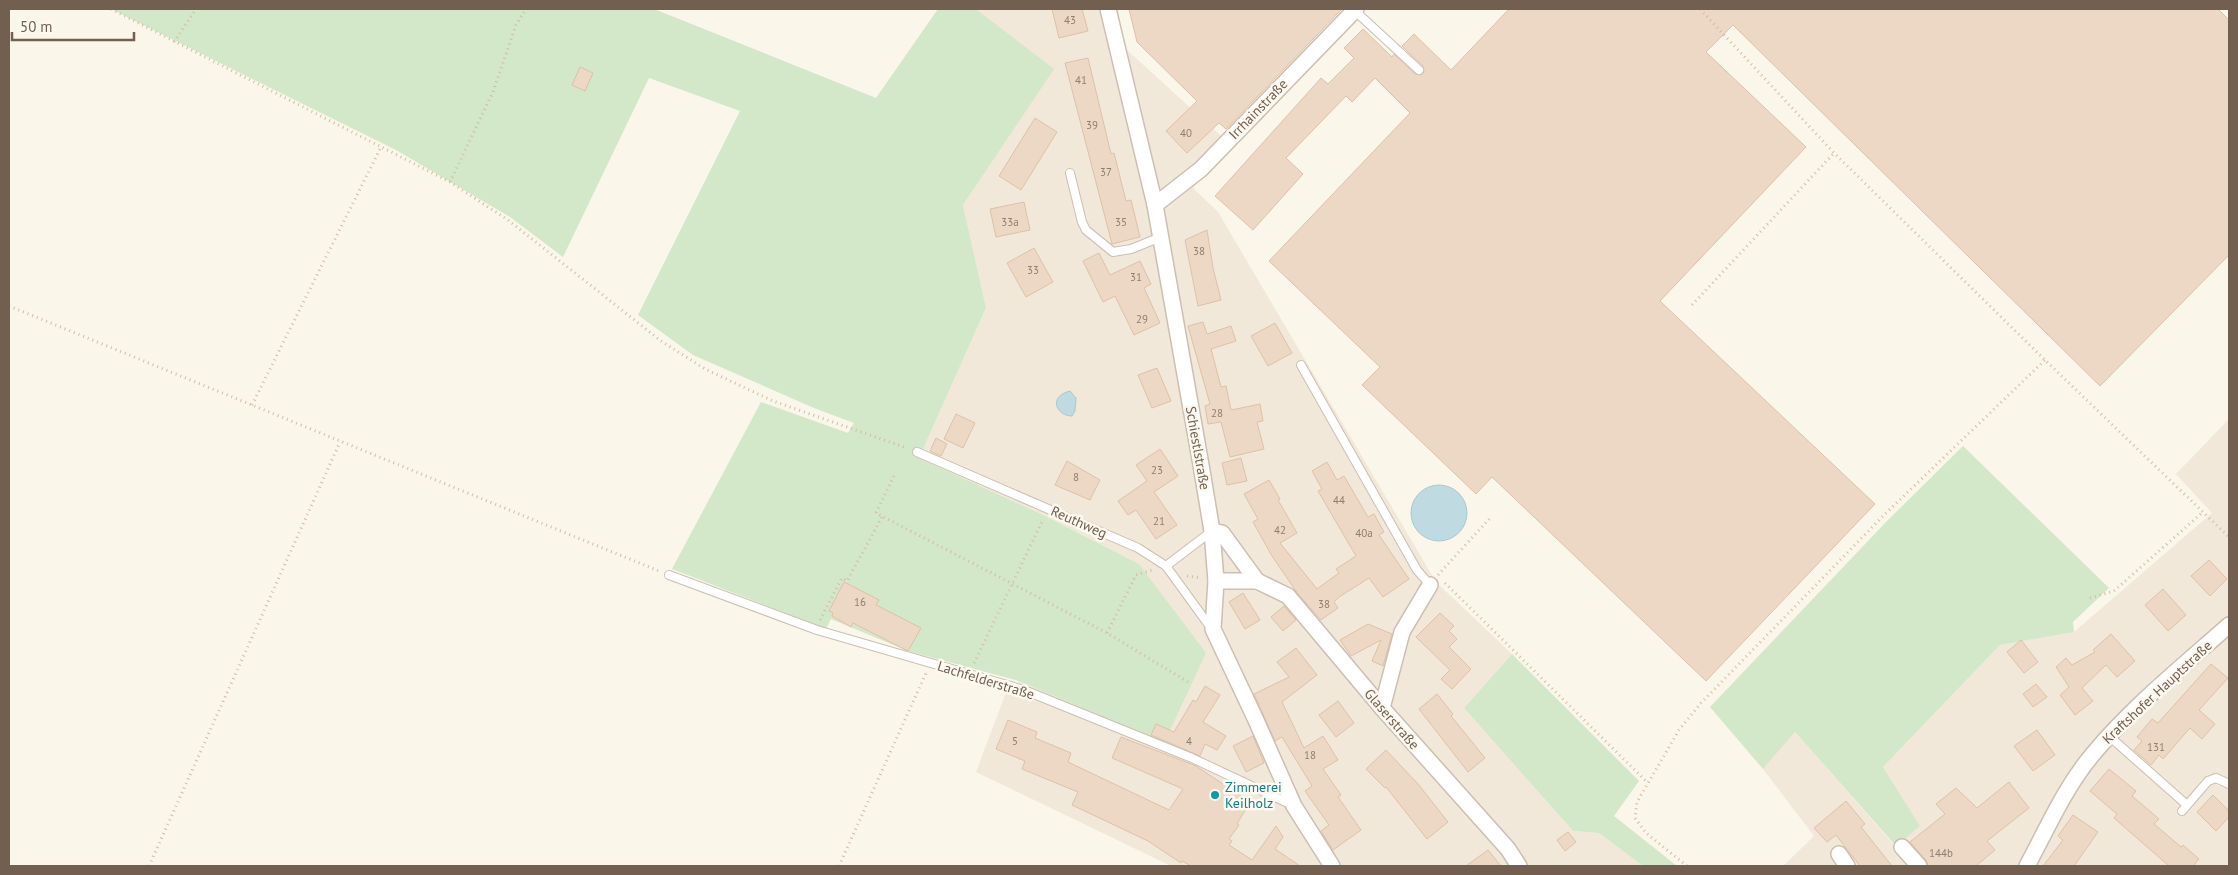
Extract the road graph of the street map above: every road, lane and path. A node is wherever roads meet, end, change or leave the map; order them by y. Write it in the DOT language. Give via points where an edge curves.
graph roads {
  1 [pos="111,9"];
  2 [pos="196,9"];
  3 [pos="526,9"];
  4 [pos="1108,9"];
  5 [pos="1700,9"];
  6 [pos="1355,10"];
  7 [pos="174,42"];
  8 [pos="1420,70"];
  9 [pos="381,147"];
  10 [pos="1834,153"];
  11 [pos="1070,173"];
  12 [pos="450,182"];
  13 [pos="1155,204"];
  14 [pos="1161,238"];
  15 [pos="1692,305"];
  16 [pos="9,306"];
  17 [pos="2045,360"];
  18 [pos="1301,365"];
  19 [pos="252,405"];
  20 [pos="340,442"];
  21 [pos="917,452"];
  22 [pos="894,476"];
  23 [pos="2203,512"];
  24 [pos="882,516"];
  25 [pos="1491,517"];
  26 [pos="1042,522"];
  27 [pos="1212,532"];
  28 [pos="2229,537"];
  29 [pos="1166,566"];
  30 [pos="1172,573"];
  31 [pos="669,576"];
  32 [pos="1257,580"];
  33 [pos="1216,581"];
  34 [pos="1434,581"];
  35 [pos="1011,583"];
  36 [pos="2090,598"];
  37 [pos="2229,625"];
  38 [pos="815,629"];
  39 [pos="1213,629"];
  40 [pos="1107,633"];
  41 [pos="931,663"];
  42 [pos="974,663"];
  43 [pos="1188,682"];
  44 [pos="1382,708"];
  45 [pos="2109,736"];
  46 [pos="1648,783"];
  47 [pos="2229,784"];
  48 [pos="1294,806"];
  49 [pos="1902,847"];
  50 [pos="149,866"];
  51 [pos="839,866"];
  52 [pos="1332,866"];
  53 [pos="1519,866"];
  54 [pos="1687,866"];
  55 [pos="1919,866"];
  56 [pos="2027,866"];
  1 -- 7 [label="path"];
  2 -- 7 [label="path"];
  3 -- 12 [label="path" via="516,25 493,92"];
  4 -- 13 [label="street, Schiestlstraße"];
  5 -- 10 [label="path"];
  6 -- 8 [label="lane"];
  6 -- 13 [label="street, Irrhainstraße" via="1201,168"];
  7 -- 9 [label="path"];
  9 -- 12 [label="path"];
  9 -- 19 [label="path"];
  10 -- 15 [label="path"];
  10 -- 17 [label="path"];
  11 -- 14 [label="lane" via="1086,230 1114,252"];
  12 -- 21 [label="path" via="508,220 661,341 705,370 773,401"];
  13 -- 14 [label="street, Schiestlstraße"];
  14 -- 27 [label="street, Schiestlstraße"];
  16 -- 19 [label="path"];
  17 -- 23 [label="path"];
  17 -- 46 [label="path" via="1884,514 1701,703 1679,730"];
  18 -- 34 [label="lane" via="1417,570"];
  19 -- 20 [label="path"];
  20 -- 31 [label="path"];
  20 -- 50 [label="path"];
  21 -- 29 [label="lane, Reuthweg" via="1138,548"];
  22 -- 24 [label="path" via="876,513"];
  23 -- 28 [label="path"];
  23 -- 36 [label="path" via="2114,591"];
  24 -- 35 [label="path"];
  24 -- 38 [label="path" via="848,582 842,578"];
  25 -- 34 [label="path"];
  26 -- 35 [label="path"];
  27 -- 29 [label="lane"];
  27 -- 32 [label="street, Glaserstraße" via="1222,533"];
  27 -- 33 [label="street, Schiestlstraße"];
  29 -- 30 [label="lane, Reuthweg"];
  29 -- 40 [label="path" via="1136,576"];
  30 -- 33 [label="path"];
  30 -- 39 [label="lane, Reuthweg"];
  31 -- 38 [label="lane, Lachfelderstraße"];
  32 -- 33 [label="street, Glaserstraße"];
  32 -- 44 [label="street, Glaserstraße" via="1288,596"];
  33 -- 39 [label="street, Schiestlstraße"];
  34 -- 44 [label="street" via="1402,632"];
  34 -- 46 [label="path"];
  35 -- 40 [label="path"];
  35 -- 42 [label="path"];
  37 -- 45 [label="street, Kraftshofer Hauptstraße"];
  38 -- 41 [label="lane, Lachfelderstraße"];
  39 -- 48 [label="street, Schiestlstraße"];
  40 -- 43 [label="path"];
  41 -- 48 [label="lane, Lachfelderstraße" via="1024,690 1192,758"];
  41 -- 51 [label="path"];
  44 -- 53 [label="street, Glaserstraße" via="1508,849"];
  45 -- 47 [label="lane" via="2184,808 2208,781 2216,778"];
  45 -- 56 [label="street, Kraftshofer Hauptstraße" via="2092,755 2062,801"];
  46 -- 54 [label="path" via="1637,802 1635,818 1646,833"];
  48 -- 52 [label="street, Schiestlstraße"];
  49 -- 55 [label="street"];
}
